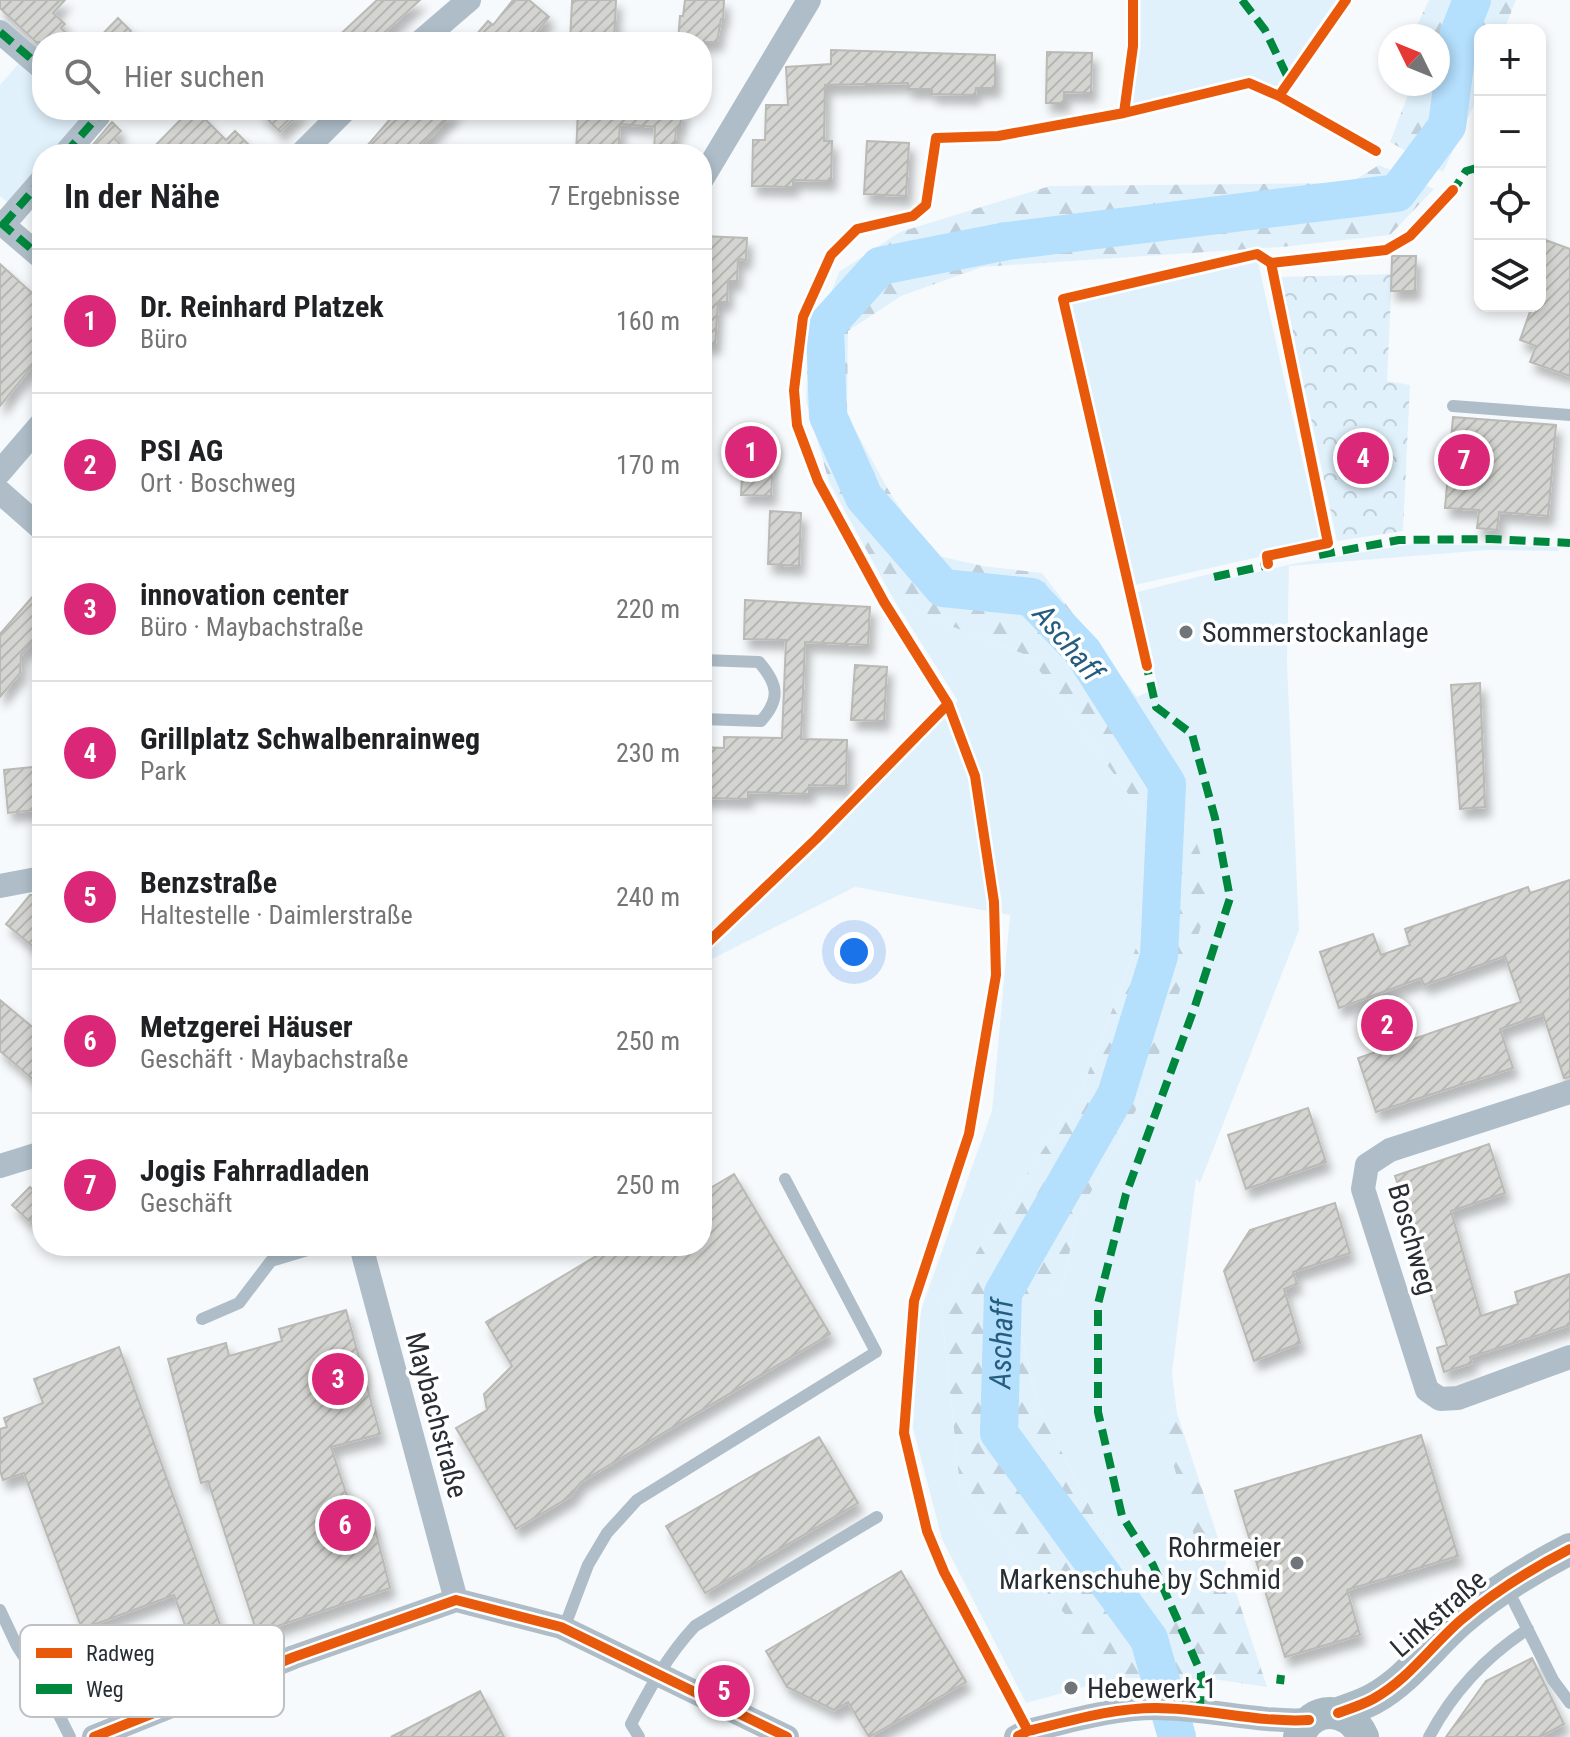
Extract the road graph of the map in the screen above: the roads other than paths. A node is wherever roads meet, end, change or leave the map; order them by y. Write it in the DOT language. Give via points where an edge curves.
graph roads {
  1 [pos="469,0"];
  2 [pos="809,0"];
  3 [pos="432,32"];
  4 [pos="3,40"];
  5 [pos="32,61"];
  6 [pos="95,120"];
  7 [pos="335,120"];
  8 [pos="74,144"];
  9 [pos="311,144"];
  10 [pos="712,162"];
  11 [pos="32,190"];
  12 [pos="1,223"];
  13 [pos="32,249"];
  14 [pos="1453,406"];
  15 [pos="1570,415"];
  16 [pos="32,435"];
  17 [pos="0,472"];
  18 [pos="0,492"];
  19 [pos="32,520"];
  20 [pos="712,660"];
  21 [pos="712,719"];
  22 [pos="32,880"];
  23 [pos="0,886"];
  24 [pos="1570,1092"];
  25 [pos="32,1156"];
  26 [pos="0,1166"];
  27 [pos="785,1179"];
  28 [pos="288,1256"];
  29 [pos="364,1256"];
  30 [pos="202,1319"];
  31 [pos="1570,1357"];
  32 [pos="877,1517"];
  33 [pos="1570,1549"];
  34 [pos="1506,1585"];
  35 [pos="456,1600"];
  36 [pos="0,1610"];
  37 [pos="564,1628"];
  38 [pos="1528,1629"];
  39 [pos="20,1651"];
  40 [pos="284,1661"];
  41 [pos="1415,1667"];
  42 [pos="657,1675"];
  43 [pos="1570,1703"];
  44 [pos="1212,1714"];
  45 [pos="60,1717"];
  46 [pos="144,1717"];
  47 [pos="1315,1723"];
  48 [pos="70,1737"];
  49 [pos="94,1737"];
  50 [pos="639,1737"];
  51 [pos="787,1737"];
  52 [pos="1016,1737"];
  53 [pos="1275,1737"];
  54 [pos="1366,1737"];
  55 [pos="1429,1737"];
  1 -- 3 [label="street"];
  2 -- 10 [label="street"];
  4 -- 5 [label="street"];
  6 -- 8 [label="street"];
  7 -- 9 [label="street"];
  11 -- 12 [label="street"];
  12 -- 13 [label="street"];
  14 -- 15 [label="lane"];
  16 -- 17 [label="street"];
  18 -- 19 [label="street"];
  20 -- 21 [label="lane" via="759,662 776,692 772,709 761,721"];
  22 -- 23 [label="street"];
  24 -- 31 [label="street, Boschweg" via="1390,1150 1367,1165 1363,1189 1427,1390 1440,1399 1458,1398"];
  25 -- 26 [label="street"];
  27 -- 37 [label="lane" via="876,1352 637,1500 607,1533 588,1565"];
  28 -- 30 [label="lane" via="271,1261 239,1303"];
  29 -- 35 [label="street, Maybachstraße"];
  32 -- 42 [label="lane" via="695,1626"];
  33 -- 34 [label="street, Linkstraße"];
  34 -- 38 [label="lane"];
  34 -- 41 [label="street, Linkstraße"];
  35 -- 37 [label="street"];
  35 -- 40 [label="street"];
  36 -- 39 [label="lane"];
  37 -- 42 [label="street"];
  38 -- 43 [label="lane"];
  38 -- 55 [label="lane" via="1471,1677"];
  41 -- 47 [label="street, Linkstraße" via="1373,1699"];
  41 -- 54 [label="street, Linkstraße"];
  42 -- 50 [label="lane" via="631,1724"];
  42 -- 51 [label="street"];
  44 -- 47 [label="street"];
  44 -- 52 [label="street" via="1156,1708 1100,1714"];
  44 -- 53 [label="street"];
  45 -- 48 [label="lane"];
  46 -- 49 [label="street"];
  47 -- 54 [label="street" via="1354,1721"];
}
